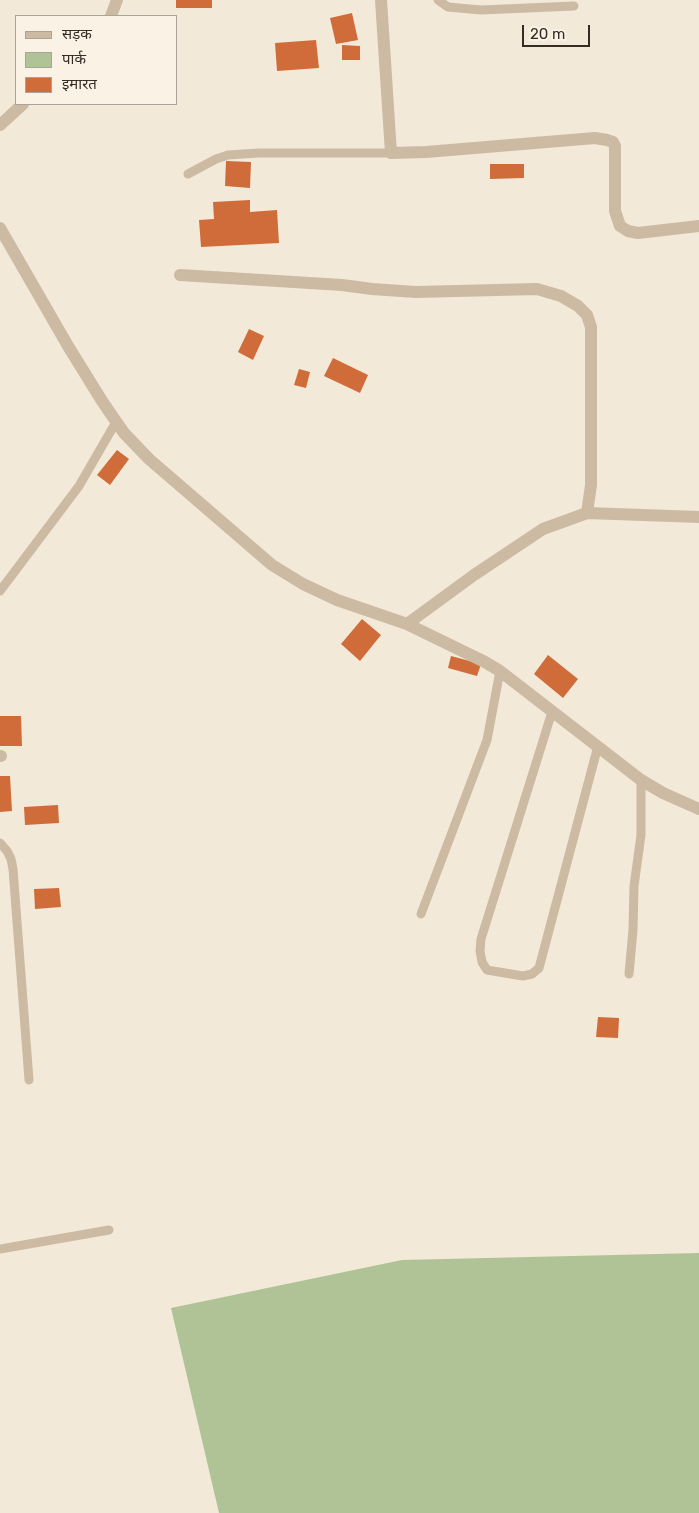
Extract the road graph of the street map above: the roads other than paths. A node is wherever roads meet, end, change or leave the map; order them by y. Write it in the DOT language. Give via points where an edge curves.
graph roads {
  1 [pos="117,0"];
  2 [pos="381,0"];
  3 [pos="438,0"];
  4 [pos="574,6"];
  5 [pos="112,15"];
  6 [pos="22,105"];
  7 [pos="0,125"];
  8 [pos="391,153"];
  9 [pos="188,174"];
  10 [pos="699,226"];
  11 [pos="0,228"];
  12 [pos="180,275"];
  13 [pos="116,422"];
  14 [pos="587,513"];
  15 [pos="699,518"];
  16 [pos="0,591"];
  17 [pos="407,624"];
  18 [pos="500,671"];
  19 [pos="552,712"];
  20 [pos="598,746"];
  21 [pos="641,780"];
  22 [pos="699,809"];
  23 [pos="0,844"];
  24 [pos="420,914"];
  25 [pos="628,974"];
  26 [pos="29,1080"];
  27 [pos="109,1230"];
  28 [pos="0,1249"];
  1 -- 5 [label="street"];
  2 -- 8 [label="street"];
  3 -- 4 [label="lane" via="448,7 481,10"];
  6 -- 7 [label="street"];
  8 -- 9 [label="lane" via="228,155"];
  8 -- 10 [label="street" via="595,138 607,140 615,146 615,211 620,226 638,233"];
  11 -- 13 [label="street"];
  12 -- 14 [label="street" via="416,292 537,290 561,296 587,315 591,327 591,485"];
  13 -- 16 [label="lane" via="79,486"];
  13 -- 17 [label="street" via="149,459 272,565 337,600"];
  14 -- 15 [label="street"];
  14 -- 17 [label="street" via="543,529"];
  17 -- 18 [label="street"];
  18 -- 19 [label="street"];
  18 -- 24 [label="lane" via="487,740"];
  19 -- 20 [label="street"];
  19 -- 20 [label="lane" via="481,939 482,962 487,970 523,976 538,968"];
  20 -- 21 [label="street"];
  21 -- 22 [label="street"];
  21 -- 25 [label="lane" via="641,835"];
  23 -- 26 [label="lane" via="7,851 13,869"];
  27 -- 28 [label="lane"];
}
